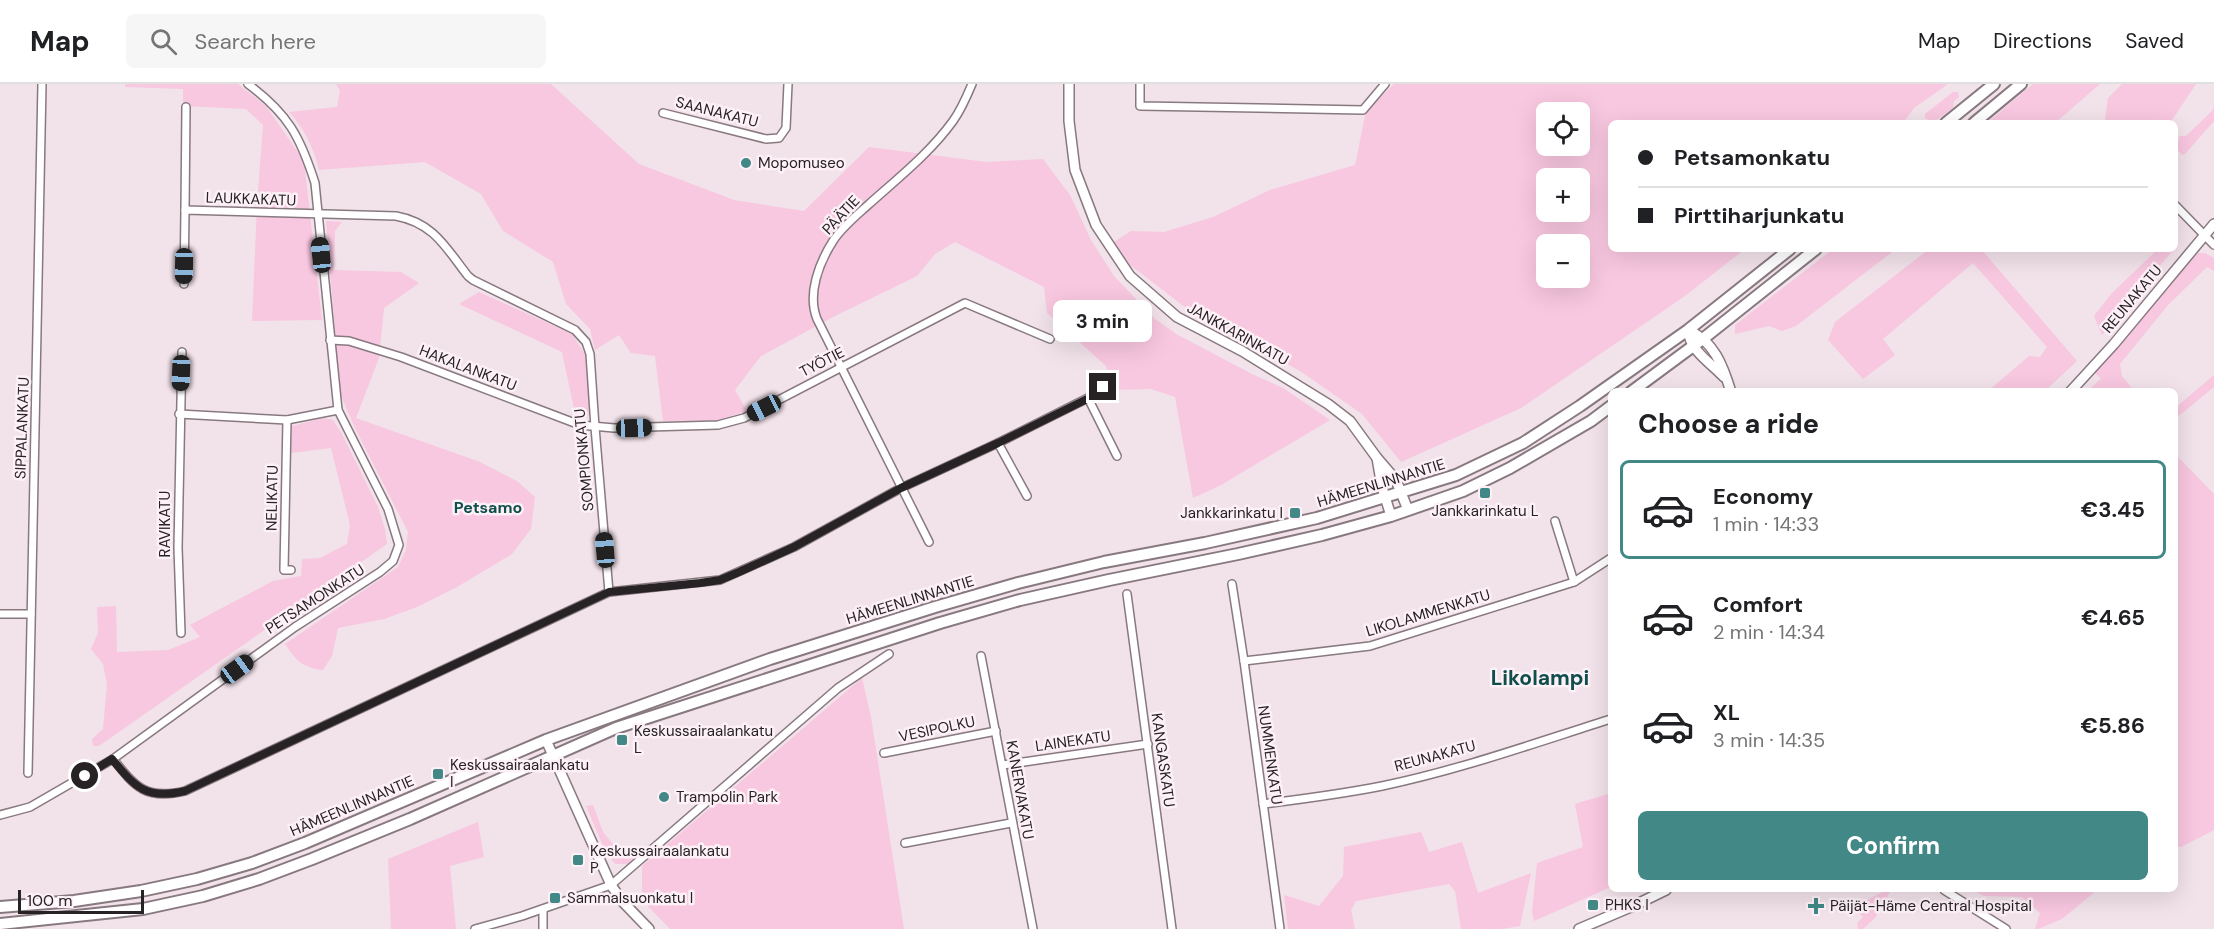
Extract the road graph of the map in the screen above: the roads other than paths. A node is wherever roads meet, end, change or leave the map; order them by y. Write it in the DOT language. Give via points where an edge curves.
graph roads {
  1 [pos="42,84"];
  2 [pos="248,84"];
  3 [pos="788,84"];
  4 [pos="972,84"];
  5 [pos="1069,84"];
  6 [pos="1140,84"];
  7 [pos="1385,84"];
  8 [pos="1994,84"];
  9 [pos="2021,84"];
  10 [pos="186,106"];
  11 [pos="663,113"];
  12 [pos="1950,120"];
  13 [pos="1978,120"];
  14 [pos="2178,208"];
  15 [pos="185,210"];
  16 [pos="317,215"];
  17 [pos="2214,224"];
  18 [pos="2205,235"];
  19 [pos="2214,245"];
  20 [pos="1786,252"];
  21 [pos="1812,252"];
  22 [pos="184,284"];
  23 [pos="575,330"];
  24 [pos="1688,330"];
  25 [pos="1704,338"];
  26 [pos="1050,339"];
  27 [pos="330,340"];
  28 [pos="1693,346"];
  29 [pos="182,352"];
  30 [pos="841,368"];
  31 [pos="1728,381"];
  32 [pos="1103,387"];
  33 [pos="1636,388"];
  34 [pos="1730,388"];
  35 [pos="2074,388"];
  36 [pos="1089,398"];
  37 [pos="1608,408"];
  38 [pos="338,410"];
  39 [pos="179,414"];
  40 [pos="287,420"];
  41 [pos="595,427"];
  42 [pos="998,443"];
  43 [pos="1117,456"];
  44 [pos="1377,458"];
  45 [pos="901,488"];
  46 [pos="1402,493"];
  47 [pos="1027,496"];
  48 [pos="1386,498"];
  49 [pos="1408,510"];
  50 [pos="1391,516"];
  51 [pos="1555,521"];
  52 [pos="929,542"];
  53 [pos="1608,560"];
  54 [pos="291,570"];
  55 [pos="1574,582"];
  56 [pos="1232,584"];
  57 [pos="609,592"];
  58 [pos="1127,594"];
  59 [pos="0,614"];
  60 [pos="31,614"];
  61 [pos="181,633"];
  62 [pos="889,654"];
  63 [pos="981,656"];
  64 [pos="1244,661"];
  65 [pos="1608,720"];
  66 [pos="996,730"];
  67 [pos="546,740"];
  68 [pos="1148,744"];
  69 [pos="884,753"];
  70 [pos="553,756"];
  71 [pos="112,759"];
  72 [pos="1003,765"];
  73 [pos="28,773"];
  74 [pos="1263,804"];
  75 [pos="0,815"];
  76 [pos="1011,823"];
  77 [pos="905,843"];
  78 [pos="611,885"];
  79 [pos="1662,892"];
  80 [pos="1947,892"];
  81 [pos="0,907"];
  82 [pos="543,909"];
  83 [pos="0,924"];
  84 [pos="476,929"];
  85 [pos="543,929"];
  86 [pos="649,929"];
  87 [pos="1033,929"];
  88 [pos="1172,929"];
  89 [pos="1280,929"];
  90 [pos="1579,929"];
  91 [pos="2006,929"];
  1 -- 60 [label="street, SIPPALANKATU"];
  2 -- 16 [label="street, PETSAMONKATU" via="271,101 306,155 315,183"];
  3 -- 11 [label="street, SAANAKATU" via="786,128 779,138 772,140"];
  4 -- 30 [label="street, PÄÄTIE" via="954,121 846,226 820,267 814,311"];
  5 -- 44 [label="street, JANKKARINKATU" via="1075,170 1096,225 1130,276 1177,317 1328,404 1350,421"];
  6 -- 7 [label="street" via="1140,106 1363,110"];
  8 -- 12 [label="main road"];
  9 -- 13 [label="main road"];
  10 -- 15 [label="street, LAUKKAKATU"];
  14 -- 18 [label="street"];
  15 -- 16 [label="street, LAUKKAKATU"];
  15 -- 22 [label="street, LAUKKAKATU"];
  16 -- 23 [label="street, LAUKKAKATU" via="411,219 436,235 473,280"];
  16 -- 27 [label="street, PETSAMONKATU"];
  17 -- 18 [label="street, REUNAKATU"];
  18 -- 19 [label="street"];
  18 -- 35 [label="street, REUNAKATU"];
  20 -- 24 [label="main road, HÄMEENLINNANTIE"];
  21 -- 25 [label="main road"];
  23 -- 41 [label="street, SOMPIONKATU" via="590,354"];
  24 -- 25 [label="street"];
  24 -- 28 [label="street"];
  24 -- 46 [label="main road, HÄMEENLINNANTIE" via="1523,443 1456,475"];
  25 -- 28 [label="main road"];
  25 -- 31 [label="street" via="1721,362"];
  26 -- 30 [label="street, TYÖTIE" via="965,303"];
  27 -- 38 [label="street, PETSAMONKATU"];
  27 -- 41 [label="street, HAKALANKATU" via="349,341 401,357 580,425"];
  28 -- 31 [label="street"];
  28 -- 33 [label="main road"];
  29 -- 39 [label="street, RAVIKATU"];
  30 -- 41 [label="street, TYÖTIE" via="744,418 718,425"];
  30 -- 45 [label="street, PÄÄTIE"];
  31 -- 34 [label="street"];
  32 -- 36 [label="street"];
  36 -- 42 [label="street"];
  36 -- 43 [label="street"];
  37 -- 49 [label="main road, HÄMEENLINNANTIE" via="1510,468 1463,491"];
  38 -- 40 [label="street"];
  38 -- 71 [label="street, PETSAMONKATU" via="388,509 399,544 393,561"];
  39 -- 40 [label="street"];
  39 -- 61 [label="street, RAVIKATU"];
  40 -- 54 [label="street, NELIKATU" via="284,570"];
  41 -- 57 [label="street, SOMPIONKATU"];
  42 -- 45 [label="street"];
  42 -- 47 [label="street"];
  44 -- 46 [label="street, JANKKARINKATU"];
  44 -- 48 [label="street, JANKKARINKATU"];
  45 -- 52 [label="street, PÄÄTIE"];
  45 -- 57 [label="street" via="794,547 720,580"];
  46 -- 48 [label="main road, HÄMEENLINNANTIE"];
  46 -- 49 [label="street, JANKKARINKATU"];
  48 -- 50 [label="street, JANKKARINKATU"];
  48 -- 67 [label="main road, HÄMEENLINNANTIE" via="1317,519 1104,562 945,604 770,659"];
  49 -- 50 [label="main road, HÄMEENLINNANTIE"];
  50 -- 70 [label="main road, HÄMEENLINNANTIE" via="951,619 616,728"];
  51 -- 55 [label="street"];
  53 -- 55 [label="street, LIKOLAMMENKATU"];
  55 -- 64 [label="street, LIKOLAMMENKATU" via="1370,646"];
  56 -- 64 [label="street, NUMMENKATU"];
  57 -- 71 [label="street" via="185,791 166,795 147,792"];
  58 -- 68 [label="street, KANGASKATU"];
  59 -- 60 [label="street"];
  60 -- 73 [label="street, SIPPALANKATU"];
  62 -- 78 [label="street" via="838,688"];
  63 -- 66 [label="street, KANERVAKATU"];
  64 -- 74 [label="street, NUMMENKATU"];
  65 -- 74 [label="street, REUNAKATU" via="1383,786"];
  66 -- 69 [label="street, VESIPOLKU"];
  66 -- 72 [label="street, KANERVAKATU"];
  67 -- 70 [label="street"];
  67 -- 81 [label="main road, HÄMEENLINNANTIE" via="252,863 141,891"];
  68 -- 72 [label="street, LAINEKATU"];
  68 -- 88 [label="street, KANGASKATU"];
  70 -- 78 [label="street"];
  70 -- 83 [label="main road, HÄMEENLINNANTIE" via="399,824 248,883 143,909"];
  71 -- 75 [label="street, PETSAMONKATU" via="30,807"];
  72 -- 76 [label="street, KANERVAKATU"];
  74 -- 89 [label="street, NUMMENKATU"];
  76 -- 77 [label="street"];
  76 -- 87 [label="street, KANERVAKATU"];
  78 -- 82 [label="street"];
  78 -- 86 [label="street"];
  79 -- 90 [label="street"];
  80 -- 91 [label="street"];
  82 -- 84 [label="street"];
  82 -- 85 [label="street"];
}
